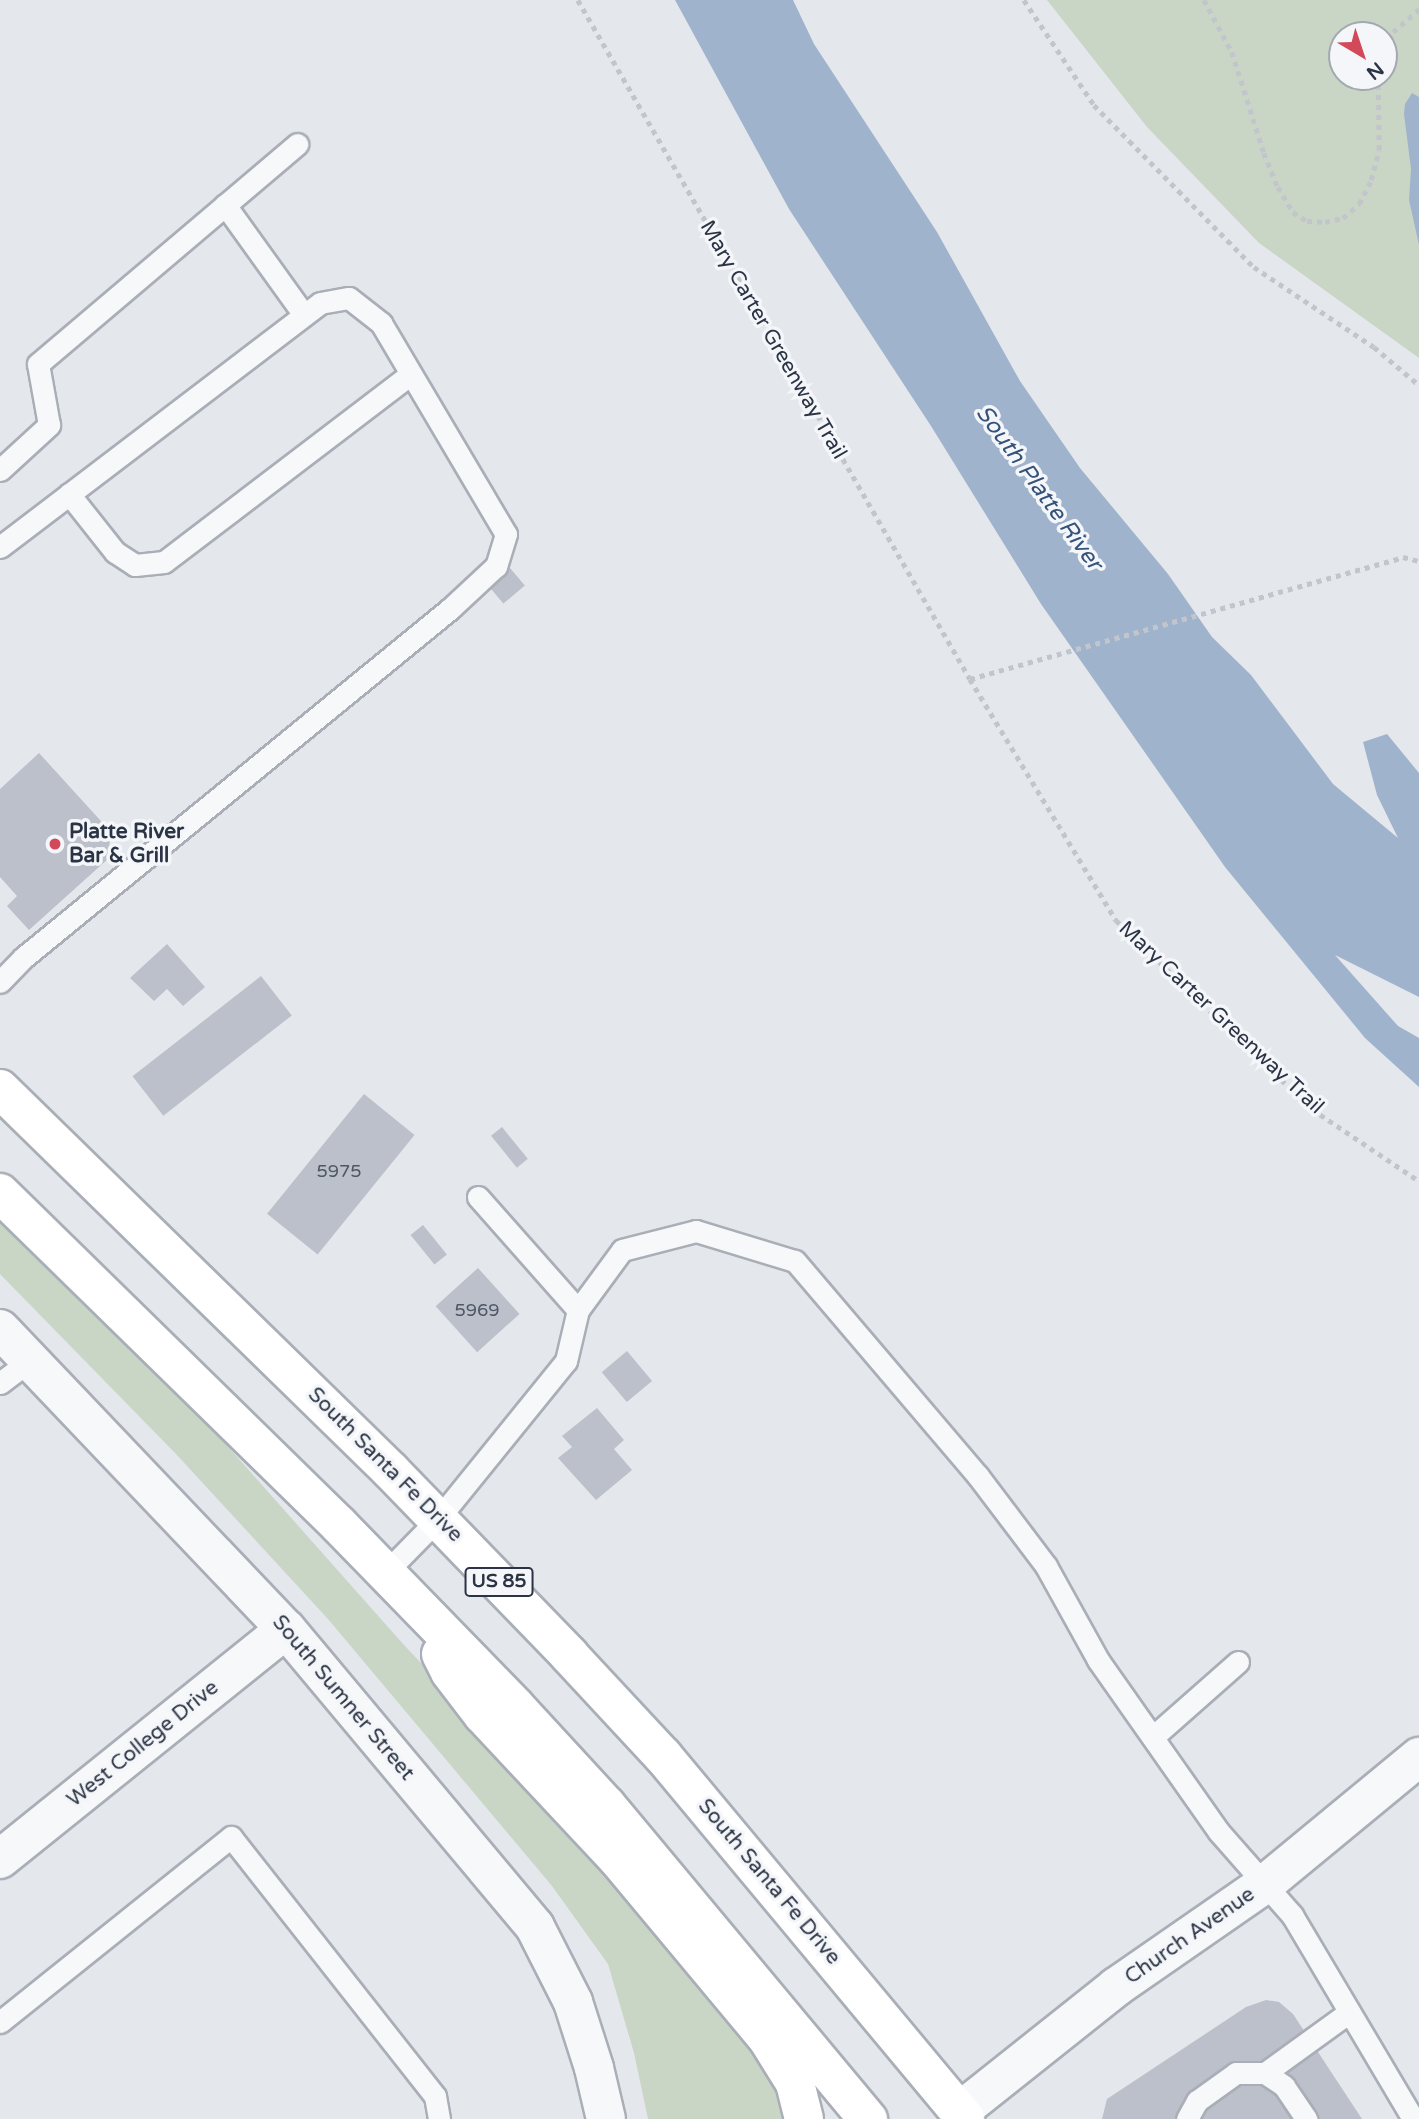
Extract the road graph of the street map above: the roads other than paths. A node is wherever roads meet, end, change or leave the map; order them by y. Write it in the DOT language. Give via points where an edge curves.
graph roads {
  1 [pos="297,144"];
  2 [pos="225,205"];
  3 [pos="304,315"];
  4 [pos="411,374"];
  5 [pos="0,470"];
  6 [pos="69,494"];
  7 [pos="0,547"];
  8 [pos="0,982"];
  9 [pos="0,1088"];
  10 [pos="0,1193"];
  11 [pos="478,1197"];
  12 [pos="578,1310"];
  13 [pos="0,1329"];
  14 [pos="30,1360"];
  15 [pos="0,1383"];
  16 [pos="438,1519"];
  17 [pos="386,1572"];
  18 [pos="421,1607"];
  19 [pos="286,1629"];
  20 [pos="1238,1662"];
  21 [pos="1154,1736"];
  22 [pos="1419,1757"];
  23 [pos="0,1859"];
  24 [pos="1265,1884"];
  25 [pos="1348,2013"];
  26 [pos="0,2022"];
  27 [pos="1265,2073"];
  28 [pos="962,2115"];
  29 [pos="439,2119"];
  30 [pos="606,2119"];
  31 [pos="804,2119"];
  32 [pos="868,2119"];
  33 [pos="1187,2119"];
  34 [pos="1306,2119"];
  35 [pos="1413,2119"];
  1 -- 2 [label="lane"];
  2 -- 3 [label="lane"];
  2 -- 5 [label="lane" via="38,364 49,425"];
  3 -- 4 [label="lane" via="320,303 349,298 381,323"];
  3 -- 6 [label="lane"];
  4 -- 6 [label="lane" via="164,562 135,565 116,552"];
  4 -- 8 [label="lane" via="506,534 496,566 23,958"];
  6 -- 7 [label="lane"];
  9 -- 16 [label="highway, South Santa Fe Drive / US 85"];
  10 -- 17 [label="highway"];
  11 -- 12 [label="lane"];
  12 -- 16 [label="lane" via="566,1361"];
  12 -- 21 [label="lane" via="622,1250 696,1231 795,1261 978,1476 1046,1566 1098,1660"];
  13 -- 14 [label="street, South Sumner Street"];
  14 -- 15 [label="lane"];
  14 -- 19 [label="street, South Sumner Street"];
  16 -- 17 [label="lane"];
  16 -- 28 [label="highway, South Santa Fe Drive / US 85" via="663,1756"];
  17 -- 18 [label="highway"];
  18 -- 31 [label="highway" via="450,1672 477,1707 617,1858 768,2038 795,2083"];
  18 -- 32 [label="highway" via="607,1805"];
  19 -- 23 [label="street, West College Drive"];
  19 -- 30 [label="street, South Sumner Street" via="535,1927 573,2002"];
  20 -- 21 [label="lane"];
  21 -- 24 [label="lane" via="1219,1832"];
  22 -- 24 [label="street, Church Avenue"];
  24 -- 25 [label="lane" via="1292,1915"];
  24 -- 28 [label="street, Church Avenue" via="1116,1987"];
  25 -- 27 [label="lane"];
  25 -- 35 [label="lane"];
  26 -- 29 [label="lane" via="231,1837 435,2096"];
  27 -- 33 [label="lane" via="1236,2073 1198,2101"];
  27 -- 34 [label="lane" via="1284,2086"];
}
